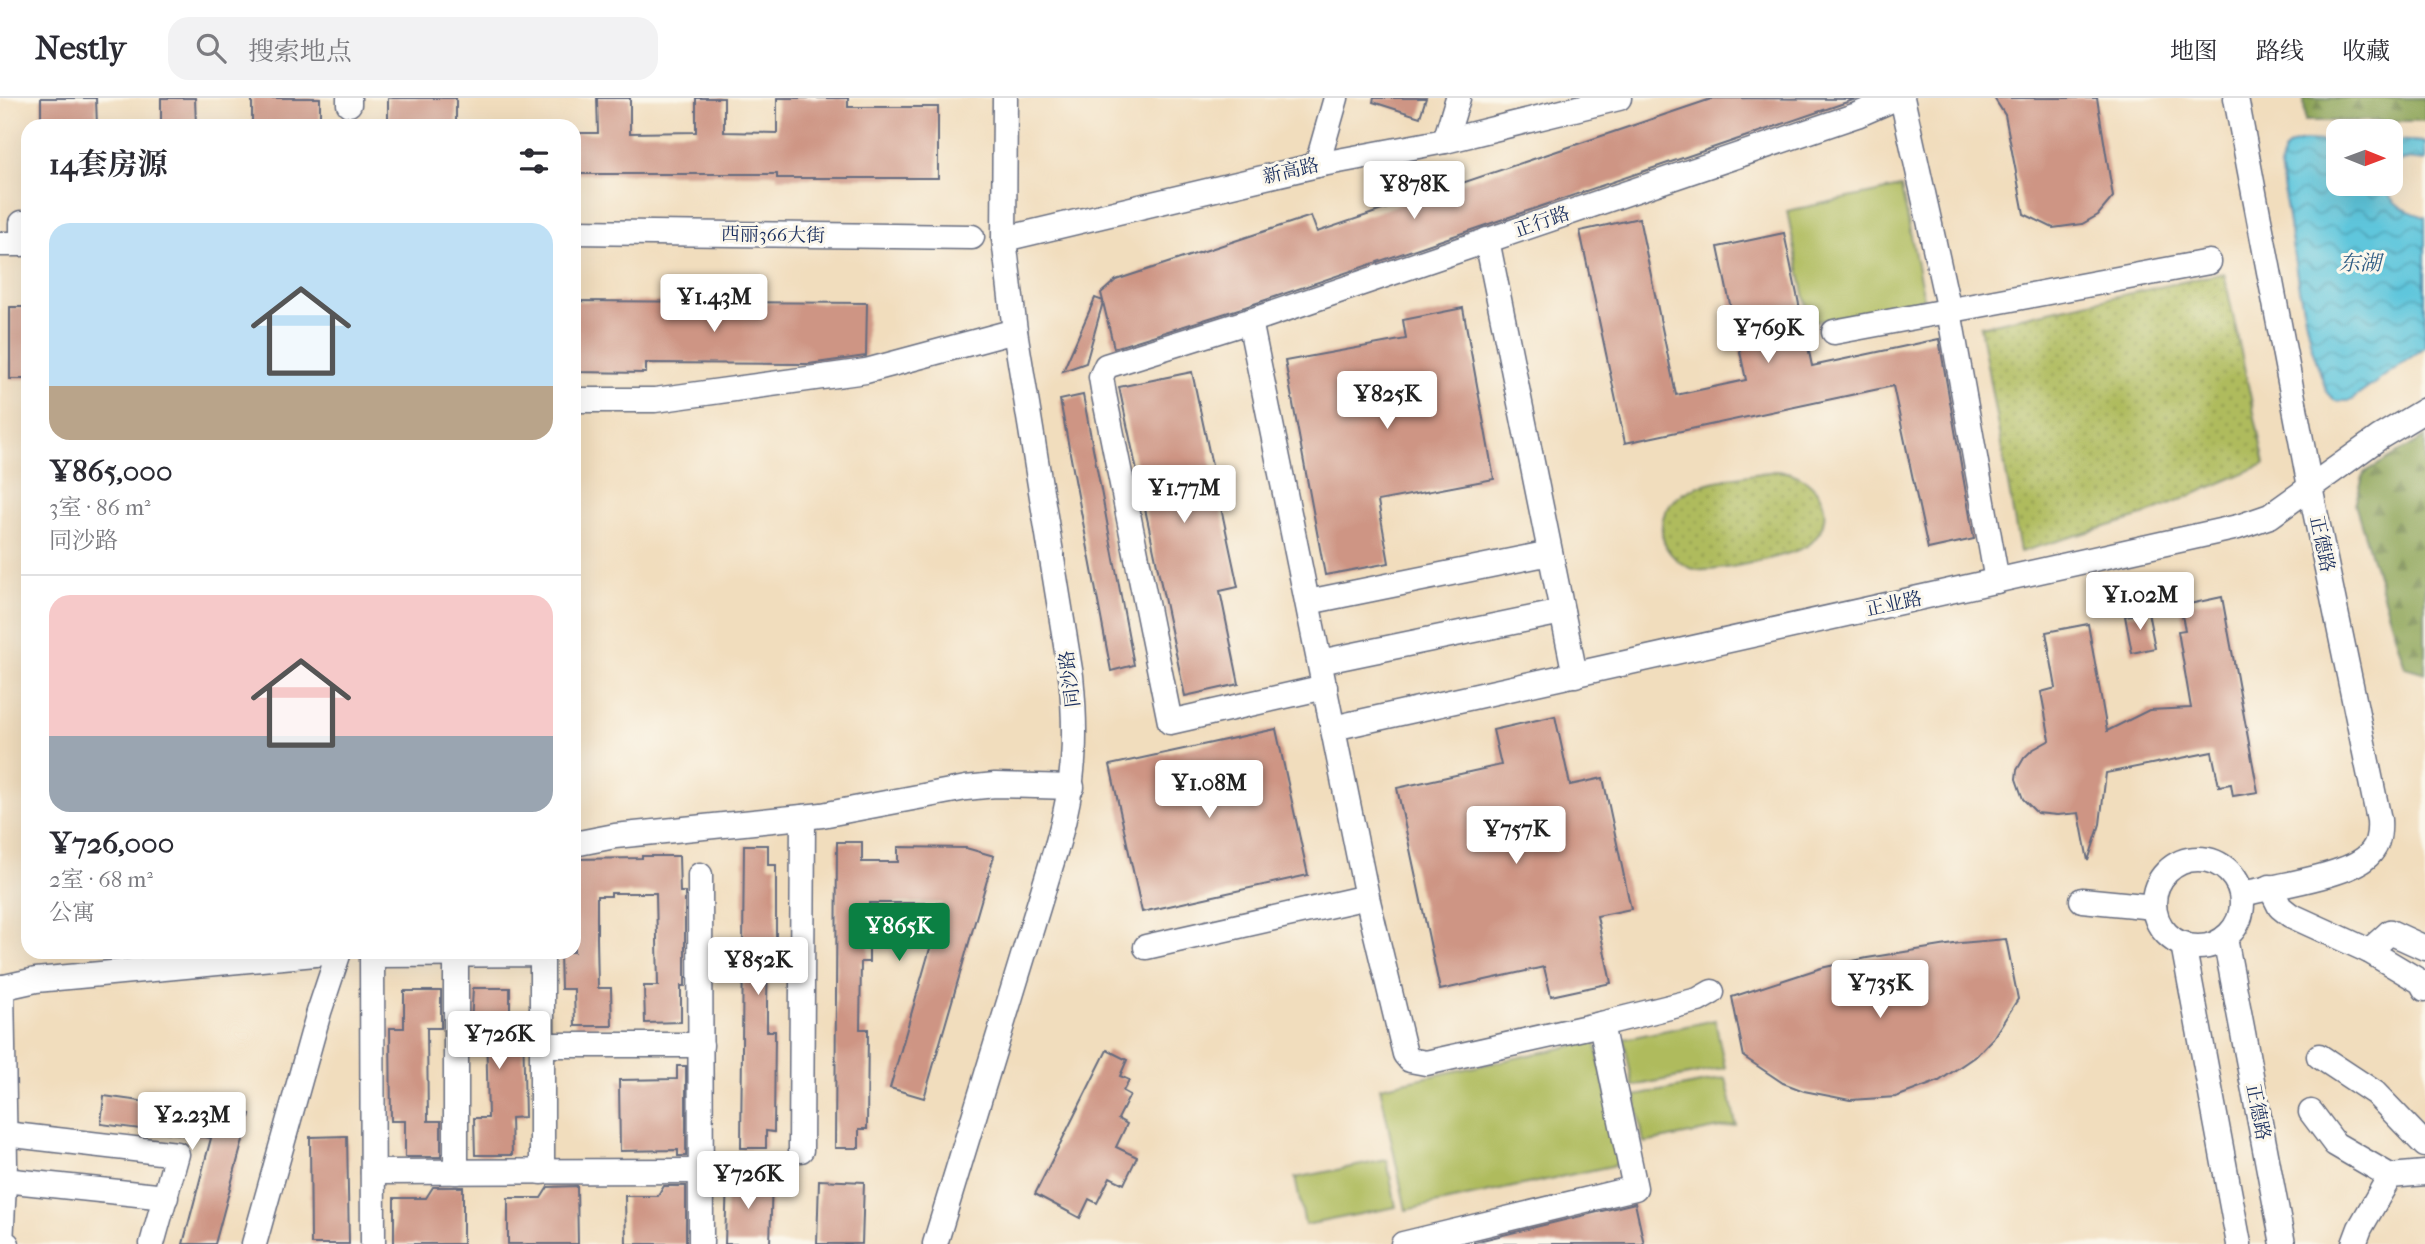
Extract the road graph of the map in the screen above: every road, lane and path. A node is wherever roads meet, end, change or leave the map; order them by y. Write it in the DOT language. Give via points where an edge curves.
graph roads {
  1 [pos="1005,98"];
  2 [pos="1336,98"];
  3 [pos="1458,98"];
  4 [pos="1619,98"];
  5 [pos="1896,98"];
  6 [pos="1902,98"];
  7 [pos="2236,98"];
  8 [pos="1446,141"];
  9 [pos="1317,165"];
  10 [pos="581,232"];
  11 [pos="972,237"];
  12 [pos="1004,239"];
  13 [pos="1487,240"];
  14 [pos="0,244"];
  15 [pos="21,244"];
  16 [pos="2209,262"];
  17 [pos="1949,311"];
  18 [pos="1251,321"];
  19 [pos="1015,331"];
  20 [pos="1834,332"];
  21 [pos="581,400"];
  22 [pos="2425,410"];
  23 [pos="2310,487"];
  24 [pos="1550,553"];
  25 [pos="1997,581"];
  26 [pos="1308,602"];
  27 [pos="1562,612"];
  28 [pos="1320,662"];
  29 [pos="1575,675"];
  30 [pos="1325,687"];
  31 [pos="1333,728"];
  32 [pos="1072,787"];
  33 [pos="803,817"];
  34 [pos="581,843"];
  35 [pos="701,875"];
  36 [pos="2270,887"];
  37 [pos="2242,894"];
  38 [pos="1367,897"];
  39 [pos="2082,900"];
  40 [pos="2154,907"];
  41 [pos="2225,938"];
  42 [pos="2183,944"];
  43 [pos="1146,947"];
  44 [pos="2425,948"];
  45 [pos="2369,951"];
  46 [pos="263,959"];
  47 [pos="337,959"];
  48 [pos="372,959"];
  49 [pos="456,959"];
  50 [pos="542,959"];
  51 [pos="1,987"];
  52 [pos="2425,989"];
  53 [pos="1712,992"];
  54 [pos="1601,1024"];
  55 [pos="542,1045"];
  56 [pos="701,1045"];
  57 [pos="2319,1056"];
  58 [pos="2311,1112"];
  59 [pos="5,1133"];
  60 [pos="2425,1145"];
  61 [pos="801,1150"];
  62 [pos="701,1171"];
  63 [pos="373,1172"];
  64 [pos="456,1172"];
  65 [pos="542,1172"];
  66 [pos="2425,1173"];
  67 [pos="2390,1176"];
  68 [pos="4,1180"];
  69 [pos="166,1197"];
  70 [pos="1,1244"];
  71 [pos="7,1244"];
  72 [pos="152,1244"];
  73 [pos="254,1244"];
  74 [pos="373,1244"];
  75 [pos="701,1244"];
  76 [pos="935,1244"];
  77 [pos="1403,1244"];
  78 [pos="2239,1244"];
  79 [pos="2283,1244"];
  80 [pos="2354,1244"];
  1 -- 12 [label="street, 同沙路"];
  2 -- 9 [label="street"];
  3 -- 8 [label="street"];
  4 -- 8 [label="street, 新高路"];
  5 -- 13 [label="street, 正行路"];
  6 -- 17 [label="street"];
  7 -- 23 [label="street, 正德路"];
  8 -- 9 [label="street, 新高路"];
  9 -- 12 [label="street, 新高路"];
  10 -- 11 [label="street, 西丽366大街"];
  12 -- 19 [label="street, 同沙路"];
  13 -- 18 [label="street, 正行路"];
  13 -- 24 [label="street"];
  14 -- 15 [label="street"];
  16 -- 17 [label="street"];
  17 -- 20 [label="street"];
  17 -- 25 [label="street"];
  18 -- 26 [label="street"];
  18 -- 30 [label="street, 正行路" via="1106,366 1101,377 1104,396 1170,722"];
  19 -- 21 [label="street" via="866,371 655,400"];
  19 -- 32 [label="street, 同沙路" via="1072,676"];
  22 -- 23 [label="street, 正业路"];
  23 -- 25 [label="street, 正业路" via="2270,516 2238,527"];
  23 -- 36 [label="street, 正德路" via="2380,835 2365,859 2347,869"];
  24 -- 26 [label="street"];
  24 -- 27 [label="street"];
  25 -- 29 [label="street, 正业路"];
  26 -- 28 [label="street"];
  27 -- 28 [label="street"];
  27 -- 29 [label="street"];
  28 -- 30 [label="street"];
  29 -- 31 [label="street, 正业路"];
  30 -- 31 [label="street"];
  31 -- 38 [label="street"];
  32 -- 33 [label="street" via="966,788"];
  32 -- 76 [label="street, 同沙路"];
  33 -- 34 [label="street"];
  33 -- 61 [label="street"];
  35 -- 56 [label="street"];
  36 -- 37 [label="street, 正德路"];
  36 -- 45 [label="street" via="2290,915"];
  37 -- 40 [label="street" via="2231,872 2198,858 2174,865 2165,873 2158,883"];
  37 -- 41 [label="street" via="2240,918"];
  38 -- 43 [label="street"];
  38 -- 54 [label="street" via="1401,1044 1410,1060 1426,1063"];
  39 -- 40 [label="street"];
  40 -- 42 [label="street" via="2164,930"];
  41 -- 42 [label="street" via="2205,947"];
  41 -- 79 [label="street, 正德路"];
  42 -- 78 [label="street"];
  44 -- 45 [label="street" via="2390,932"];
  45 -- 52 [label="street" via="2421,982"];
  46 -- 51 [label="street"];
  47 -- 73 [label="street"];
  48 -- 63 [label="street"];
  49 -- 64 [label="street"];
  50 -- 55 [label="street"];
  51 -- 59 [label="street"];
  53 -- 54 [label="street" via="1699,1000"];
  54 -- 77 [label="street" via="1635,1188"];
  55 -- 56 [label="street"];
  55 -- 65 [label="street"];
  56 -- 62 [label="street"];
  57 -- 60 [label="street" via="2375,1093"];
  58 -- 67 [label="street" via="2335,1144"];
  59 -- 68 [label="street"];
  59 -- 69 [label="street" via="177,1154"];
  62 -- 65 [label="street"];
  62 -- 75 [label="street"];
  63 -- 64 [label="street"];
  63 -- 74 [label="street"];
  64 -- 65 [label="street"];
  66 -- 67 [label="street"];
  67 -- 80 [label="street"];
  68 -- 69 [label="street"];
  68 -- 70 [label="street"];
  69 -- 72 [label="street"];
  70 -- 71 [label="street"];
}
